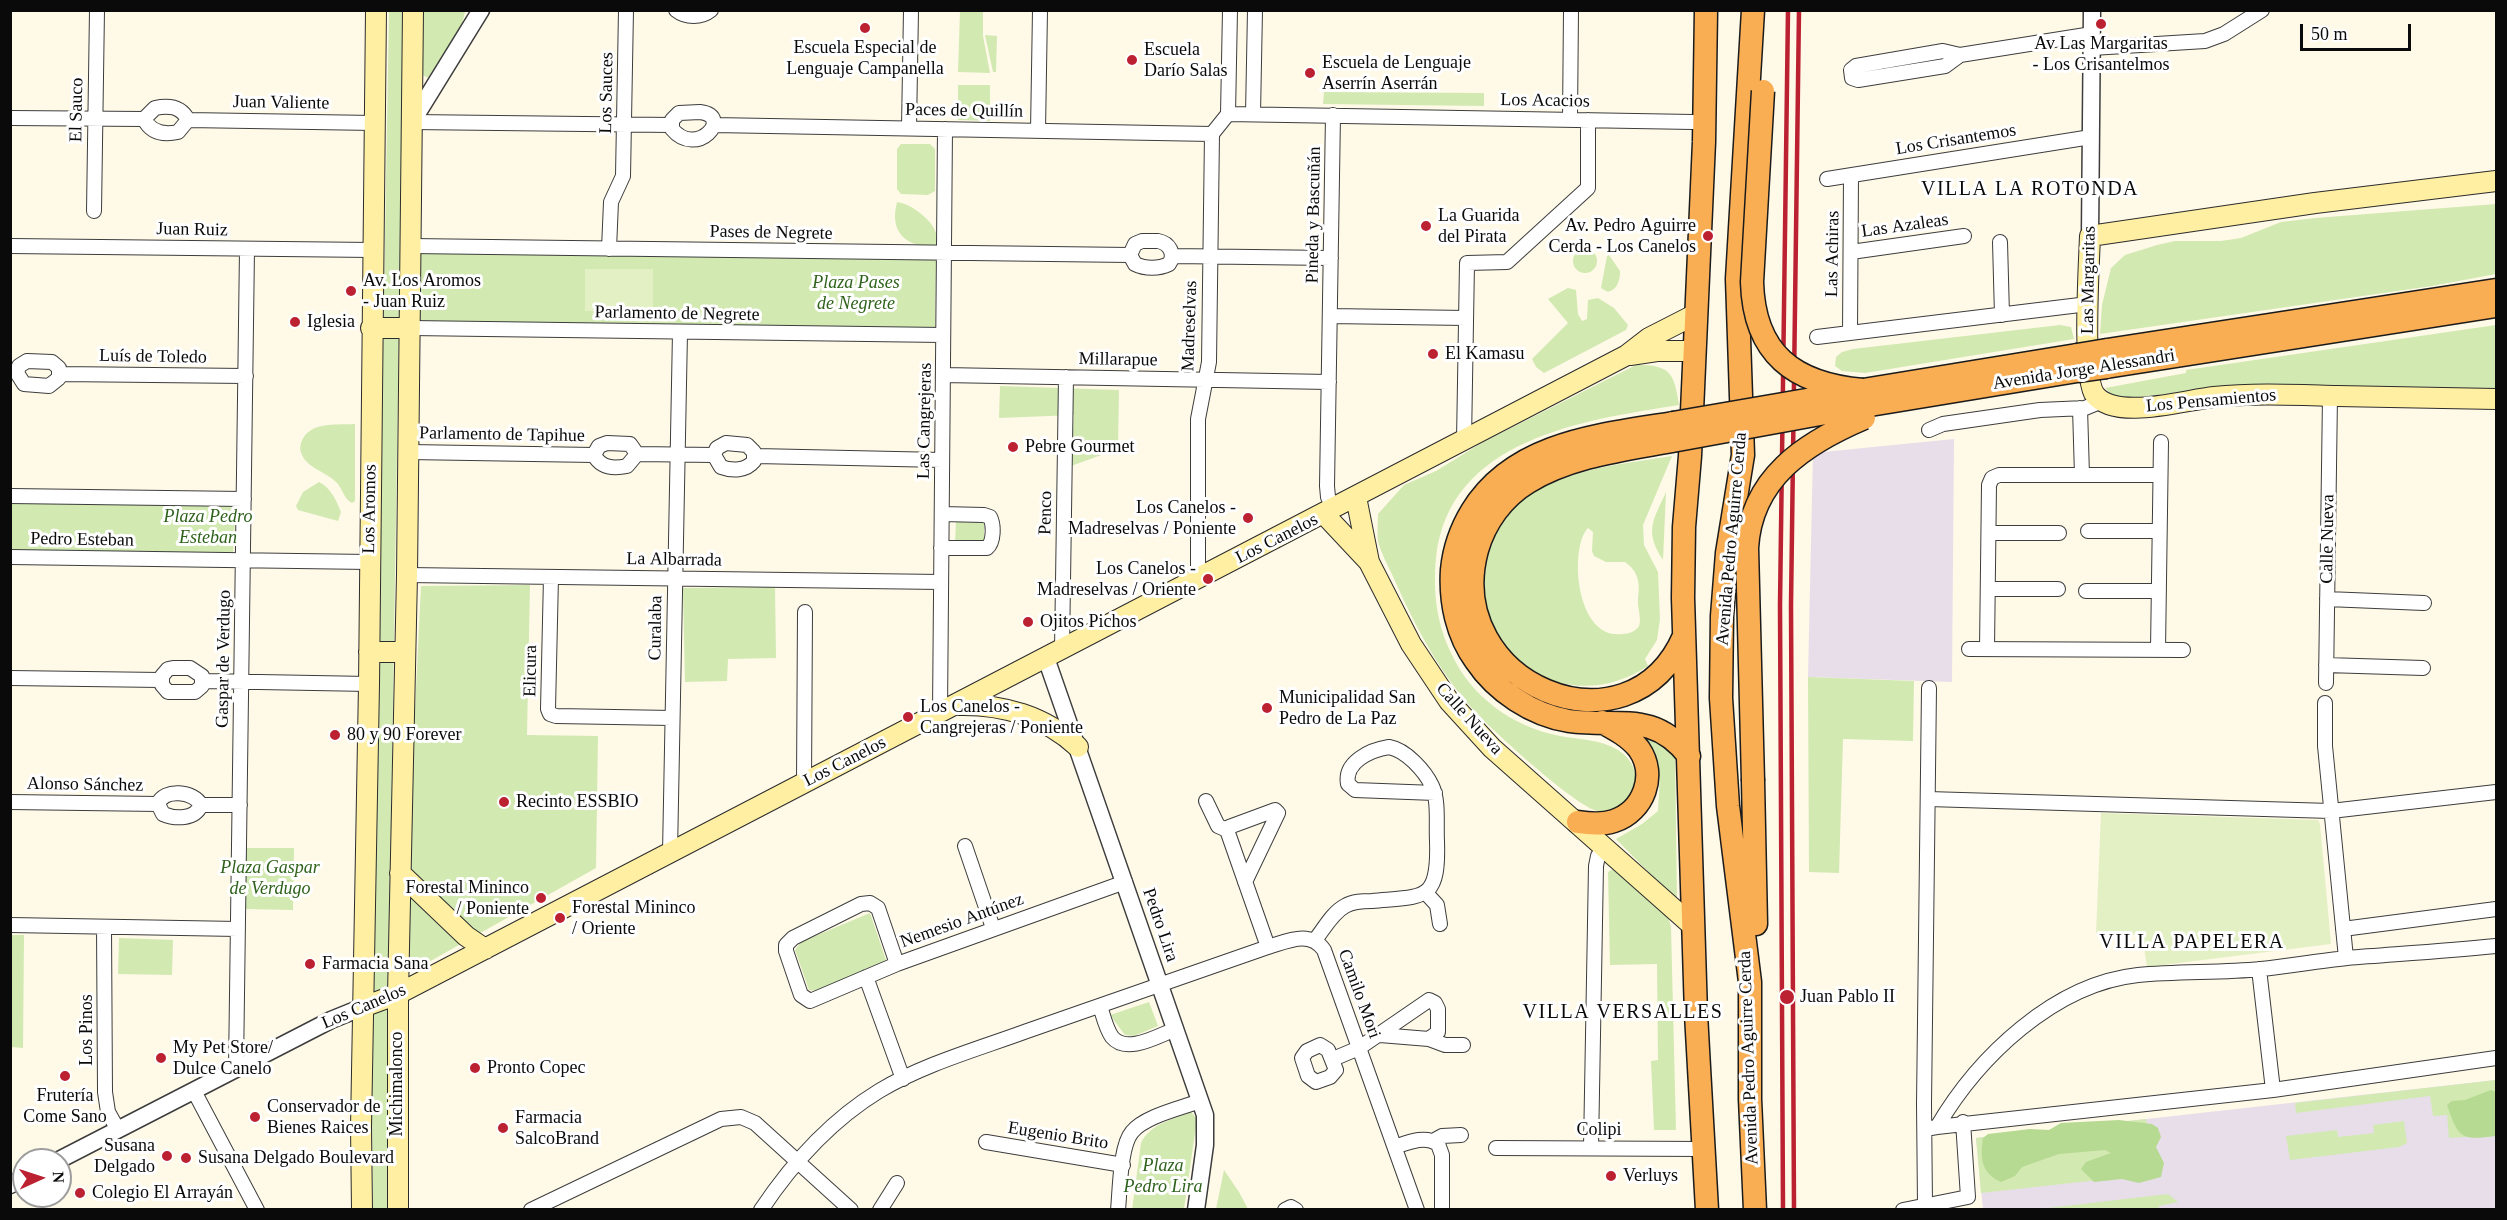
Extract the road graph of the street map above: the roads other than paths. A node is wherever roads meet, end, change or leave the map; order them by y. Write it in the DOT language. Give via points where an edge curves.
graph roads {
  1 [pos="97,10"];
  2 [pos="376,10"];
  3 [pos="413,10"];
  4 [pos="481,10"];
  5 [pos="626,10"];
  6 [pos="676,10"];
  7 [pos="711,10"];
  8 [pos="911,10"];
  9 [pos="1040,10"];
  10 [pos="1230,10"];
  11 [pos="1255,10"];
  12 [pos="1571,10"];
  13 [pos="1706,10"];
  14 [pos="1753,10"];
  15 [pos="1768,10"];
  16 [pos="2092,10"];
  17 [pos="2262,10"];
  18 [pos="2092,41"];
  19 [pos="1960,55"];
  20 [pos="1228,114"];
  21 [pos="1253,114"];
  22 [pos="1333,116"];
  23 [pos="10,118"];
  24 [pos="95,119"];
  25 [pos="144,119"];
  26 [pos="1570,119"];
  27 [pos="188,120"];
  28 [pos="1588,120"];
  29 [pos="412,122"];
  30 [pos="1693,122"];
  31 [pos="374,123"];
  32 [pos="624,124"];
  33 [pos="671,125"];
  34 [pos="714,125"];
  35 [pos="909,128"];
  36 [pos="945,129"];
  37 [pos="1038,131"];
  38 [pos="1212,134"];
  39 [pos="2091,137"];
  40 [pos="2496,171"];
  41 [pos="1851,175"];
  42 [pos="1827,179"];
  43 [pos="2496,181"];
  44 [pos="2315,203"];
  45 [pos="94,211"];
  46 [pos="1964,236"];
  47 [pos="2090,236"];
  48 [pos="2000,242"];
  49 [pos="10,246"];
  50 [pos="411,246"];
  51 [pos="247,249"];
  52 [pos="609,249"];
  53 [pos="372,250"];
  54 [pos="1851,252"];
  55 [pos="944,253"];
  56 [pos="1130,255"];
  57 [pos="1173,256"];
  58 [pos="1210,256"];
  59 [pos="1331,258"];
  60 [pos="2496,290"];
  61 [pos="2088,304"];
  62 [pos="2496,306"];
  63 [pos="1696,314"];
  64 [pos="2002,315"];
  65 [pos="1330,316"];
  66 [pos="1466,318"];
  67 [pos="371,328"];
  68 [pos="410,328"];
  69 [pos="680,332"];
  70 [pos="1850,333"];
  71 [pos="944,336"];
  72 [pos="1816,337"];
  73 [pos="1695,351"];
  74 [pos="1627,355"];
  75 [pos="2107,358"];
  76 [pos="2077,363"];
  77 [pos="14,374"];
  78 [pos="60,374"];
  79 [pos="943,375"];
  80 [pos="246,376"];
  81 [pos="1066,377"];
  82 [pos="1207,380"];
  83 [pos="1329,382"];
  84 [pos="2330,396"];
  85 [pos="2496,399"];
  86 [pos="2102,402"];
  87 [pos="1864,405"];
  88 [pos="2080,408"];
  89 [pos="1929,430"];
  90 [pos="1673,432"];
  91 [pos="1464,441"];
  92 [pos="2161,442"];
  93 [pos="409,452"];
  94 [pos="637,454"];
  95 [pos="594,455"];
  96 [pos="677,455"];
  97 [pos="714,455"];
  98 [pos="756,456"];
  99 [pos="942,460"];
  100 [pos="2082,475"];
  101 [pos="2160,475"];
  102 [pos="10,496"];
  103 [pos="1356,497"];
  104 [pos="244,499"];
  105 [pos="1329,512"];
  106 [pos="942,514"];
  107 [pos="2088,531"];
  108 [pos="2160,531"];
  109 [pos="1989,532"];
  110 [pos="2058,533"];
  111 [pos="941,548"];
  112 [pos="10,556"];
  113 [pos="243,560"];
  114 [pos="369,562"];
  115 [pos="1369,562"];
  116 [pos="407,574"];
  117 [pos="551,577"];
  118 [pos="674,578"];
  119 [pos="1198,579"];
  120 [pos="941,582"];
  121 [pos="1988,589"];
  122 [pos="2058,589"];
  123 [pos="2086,591"];
  124 [pos="2159,591"];
  125 [pos="2327,599"];
  126 [pos="2424,603"];
  127 [pos="805,612"];
  128 [pos="1684,634"];
  129 [pos="1969,649"];
  130 [pos="1987,649"];
  131 [pos="2158,650"];
  132 [pos="2183,650"];
  133 [pos="369,652"];
  134 [pos="405,652"];
  135 [pos="1054,654"];
  136 [pos="2326,665"];
  137 [pos="2423,668"];
  138 [pos="10,678"];
  139 [pos="161,680"];
  140 [pos="204,681"];
  141 [pos="241,682"];
  142 [pos="2326,683"];
  143 [pos="369,684"];
  144 [pos="1929,688"];
  145 [pos="2325,703"];
  146 [pos="948,709"];
  147 [pos="672,718"];
  148 [pos="1602,722"];
  149 [pos="1077,747"];
  150 [pos="1689,756"];
  151 [pos="804,784"];
  152 [pos="2496,792"];
  153 [pos="1434,793"];
  154 [pos="1928,799"];
  155 [pos="1206,801"];
  156 [pos="10,802"];
  157 [pos="158,804"];
  158 [pos="201,805"];
  159 [pos="240,805"];
  160 [pos="2331,811"];
  161 [pos="1578,822"];
  162 [pos="1227,830"];
  163 [pos="965,846"];
  164 [pos="1605,847"];
  165 [pos="670,853"];
  166 [pos="400,873"];
  167 [pos="1125,882"];
  168 [pos="1245,882"];
  169 [pos="1425,892"];
  170 [pos="2496,909"];
  171 [pos="1440,924"];
  172 [pos="10,925"];
  173 [pos="104,927"];
  174 [pos="1694,927"];
  175 [pos="993,928"];
  176 [pos="238,929"];
  177 [pos="2343,929"];
  178 [pos="1315,940"];
  179 [pos="2496,946"];
  180 [pos="1268,947"];
  181 [pos="485,949"];
  182 [pos="2346,958"];
  183 [pos="897,964"];
  184 [pos="2259,969"];
  185 [pos="866,977"];
  186 [pos="1750,982"];
  187 [pos="1160,984"];
  188 [pos="398,994"];
  189 [pos="1100,1006"];
  190 [pos="363,1007"];
  191 [pos="1176,1029"];
  192 [pos="1380,1035"];
  193 [pos="1429,1039"];
  194 [pos="1463,1045"];
  195 [pos="1359,1048"];
  196 [pos="2496,1058"];
  197 [pos="1333,1059"];
  198 [pos="236,1069"];
  199 [pos="903,1079"];
  200 [pos="2273,1090"];
  201 [pos="194,1091"];
  202 [pos="1200,1101"];
  203 [pos="1963,1122"];
  204 [pos="1931,1128"];
  205 [pos="118,1130"];
  206 [pos="1461,1135"];
  207 [pos="1433,1141"];
  208 [pos="986,1142"];
  209 [pos="1395,1147"];
  210 [pos="1496,1148"];
  211 [pos="1591,1148"];
  212 [pos="1703,1149"];
  213 [pos="72,1153"];
  214 [pos="796,1162"];
  215 [pos="1123,1165"];
  216 [pos="897,1183"];
  217 [pos="1925,1205"];
  218 [pos="546,1206"];
  219 [pos="257,1209"];
  220 [pos="362,1209"];
  221 [pos="398,1209"];
  222 [pos="531,1209"];
  223 [pos="761,1209"];
  224 [pos="851,1209"];
  225 [pos="880,1209"];
  226 [pos="1118,1209"];
  227 [pos="1196,1209"];
  228 [pos="1285,1209"];
  229 [pos="1296,1209"];
  230 [pos="1417,1209"];
  231 [pos="1442,1209"];
  232 [pos="1707,1209"];
  233 [pos="1755,1209"];
  234 [pos="1903,1209"];
  1 -- 24 [label="street, El Sauco"];
  2 -- 31 [label="main road, Los Aromos"];
  3 -- 29 [label="main road, Los Aromos"];
  4 -- 29 [label="street"];
  5 -- 32 [label="street, Los Sauces"];
  6 -- 7 [label="street" via="688,16"];
  8 -- 35 [label="street"];
  9 -- 37 [label="street"];
  10 -- 20 [label="street"];
  11 -- 21 [label="street"];
  12 -- 26 [label="street"];
  13 -- 63 [label="highway"];
  14 -- 186 [label="highway, Avenida Pedro Aguirre Cerda" via="1737,279 1743,455 1727,554 1721,656 1726,786"];
  15 -- 87 [label="highway, bridge" via="1753,307 1760,331 1773,352 1798,373 1834,386"];
  16 -- 18 [label="street, Las Margaritas"];
  17 -- 18 [label="street" via="2205,41"];
  18 -- 19 [label="street"];
  18 -- 39 [label="street, Las Margaritas"];
  19 -- 19 [label="street" via="1943,51 1856,66 1850,74 1858,80 1945,66"];
  20 -- 21 [label="street, Los Acacios"];
  20 -- 38 [label="street"];
  21 -- 22 [label="street, Los Acacios"];
  22 -- 26 [label="street, Los Acacios"];
  22 -- 59 [label="street, Pineda y Bascuñán"];
  23 -- 24 [label="street, Juan Valiente"];
  24 -- 25 [label="street, Juan Valiente"];
  24 -- 45 [label="street, El Sauco"];
  25 -- 27 [label="street, Juan Valiente" via="155,108 170,106 182,110"];
  25 -- 27 [label="street, Juan Valiente" via="151,129 166,133 178,132"];
  26 -- 28 [label="street, Los Acacios"];
  27 -- 31 [label="street, Juan Valiente"];
  28 -- 30 [label="street, Los Acacios"];
  28 -- 66 [label="street" via="1587,188 1508,262 1467,262"];
  29 -- 32 [label="street, Paces de Quillín"];
  29 -- 50 [label="main road, Los Aromos"];
  31 -- 53 [label="main road, Los Aromos"];
  32 -- 33 [label="street, Paces de Quillín"];
  32 -- 52 [label="street, Los Sauces" via="623,176 611,202"];
  33 -- 34 [label="street, Paces de Quillín" via="681,136 699,138 709,135"];
  33 -- 34 [label="street, Paces de Quillín" via="679,113 700,112 711,116"];
  34 -- 35 [label="street, Paces de Quillín"];
  35 -- 36 [label="street, Paces de Quillín"];
  36 -- 37 [label="street, Paces de Quillín"];
  36 -- 55 [label="street, Las Cangrejeras"];
  37 -- 38 [label="street, Paces de Quillín"];
  38 -- 58 [label="street, Madreselvas"];
  39 -- 41 [label="street, Los Crisantemos"];
  39 -- 47 [label="street, Las Margaritas"];
  40 -- 44 [label="main road" via="2359,192"];
  41 -- 42 [label="street, Los Crisantemos"];
  41 -- 54 [label="street, Las Achiras"];
  43 -- 44 [label="main road"];
  44 -- 47 [label="main road"];
  46 -- 54 [label="street, Las Azaleas"];
  47 -- 61 [label="main road, Las Margaritas"];
  48 -- 64 [label="street"];
  49 -- 51 [label="street, Juan Ruiz"];
  50 -- 52 [label="street, Pases de Negrete"];
  50 -- 68 [label="main road, Los Aromos"];
  51 -- 53 [label="street, Juan Ruiz"];
  51 -- 80 [label="street, Gaspar de Verdugo"];
  52 -- 55 [label="street, Pases de Negrete"];
  53 -- 67 [label="main road, Los Aromos"];
  54 -- 70 [label="street, Las Achiras"];
  55 -- 56 [label="street, Pases de Negrete"];
  55 -- 71 [label="street, Las Cangrejeras"];
  56 -- 57 [label="street, Pases de Negrete" via="1135,264 1145,267 1165,266"];
  56 -- 57 [label="street" via="1138,242 1158,241 1168,246"];
  57 -- 58 [label="street, Pases de Negrete"];
  58 -- 59 [label="street, Pases de Negrete"];
  58 -- 82 [label="street, Madreselvas"];
  59 -- 65 [label="street, Pineda y Bascuñán"];
  60 -- 75 [label="highway, Avenida Jorge Alessandri"];
  61 -- 64 [label="street"];
  61 -- 86 [label="main road, Las Margaritas" via="2090,384"];
  62 -- 75 [label="highway, Avenida Jorge Alessandri"];
  63 -- 73 [label="highway"];
  63 -- 74 [label="main road, Los Canelos" via="1649,338"];
  64 -- 70 [label="street"];
  65 -- 66 [label="street"];
  65 -- 83 [label="street, Pineda y Bascuñán"];
  66 -- 91 [label="street"];
  67 -- 68 [label="main road"];
  67 -- 114 [label="main road, Los Aromos"];
  68 -- 69 [label="street, Parlamento de Negrete"];
  68 -- 93 [label="main road, Los Aromos"];
  69 -- 71 [label="street, Parlamento de Negrete"];
  69 -- 96 [label="street, Curalaba"];
  70 -- 72 [label="street"];
  71 -- 79 [label="street, Las Cangrejeras"];
  73 -- 74 [label="main road, Los Canelos"];
  73 -- 128 [label="highway" via="1684,527"];
  74 -- 91 [label="main road, Los Canelos"];
  75 -- 76 [label="highway, Avenida Jorge Alessandri, bridge"];
  76 -- 87 [label="highway, Avenida Jorge Alessandri"];
  76 -- 87 [label="highway, Avenida Jorge Alessandri"];
  77 -- 78 [label="street" via="24,384 49,386 57,382"];
  77 -- 78 [label="street" via="27,361 48,361 56,364"];
  78 -- 80 [label="street, Luís de Toledo"];
  79 -- 81 [label="street, Millarapue"];
  79 -- 99 [label="street, Las Cangrejeras"];
  80 -- 104 [label="street, Gaspar de Verdugo"];
  81 -- 82 [label="street, Millarapue"];
  81 -- 135 [label="street, Penco"];
  82 -- 83 [label="street, Millarapue"];
  82 -- 119 [label="street, Madreselvas" via="1198,419"];
  83 -- 105 [label="street, Pineda y Bascuñán"];
  84 -- 85 [label="main road, Los Pensamientos"];
  84 -- 86 [label="main road, Los Pensamientos" via="2236,395 2130,408"];
  84 -- 125 [label="street, Calle Nueva"];
  86 -- 88 [label="street, Los Pensamientos"];
  87 -- 90 [label="highway, Avenida Jorge Alessandri, bridge"];
  87 -- 186 [label="highway, bridge" via="1793,459 1766,488 1751,520 1748,548 1756,926"];
  88 -- 89 [label="street, Los Pensamientos" via="2026,411 1942,424"];
  88 -- 100 [label="street"];
  90 -- 128 [label="highway" via="1577,460 1517,490 1497,509 1484,532 1475,558 1473,596 1483,633 1503,661 1530,684 1569,698 1602,699 1634,690 1667,664"];
  90 -- 148 [label="highway" via="1580,440 1520,463 1496,481 1476,504 1455,552 1455,615 1467,647 1482,670 1504,691 1543,713 1568,720"];
  91 -- 103 [label="main road, Los Canelos"];
  92 -- 101 [label="street"];
  93 -- 95 [label="street, Parlamento de Tapihue"];
  93 -- 116 [label="main road, Los Aromos"];
  94 -- 95 [label="street, Parlamento de Tapihue" via="627,466 615,468 604,466"];
  94 -- 95 [label="street, Parlamento de Tapihue" via="630,444 607,442"];
  94 -- 96 [label="street, Parlamento de Tapihue"];
  96 -- 97 [label="street, Parlamento de Tapihue"];
  96 -- 118 [label="street, Curalaba"];
  97 -- 98 [label="street, Parlamento de Tapihue" via="721,445 742,444 752,448"];
  97 -- 98 [label="street, Parlamento de Tapihue" via="721,466 731,469 746,468"];
  98 -- 99 [label="street, Parlamento de Tapihue"];
  99 -- 106 [label="street, Las Cangrejeras"];
  100 -- 101 [label="street"];
  100 -- 109 [label="street" via="1995,476 1989,485"];
  101 -- 108 [label="street"];
  102 -- 104 [label="street"];
  103 -- 105 [label="main road, Los Canelos"];
  103 -- 115 [label="main road, Calle Nueva"];
  104 -- 113 [label="street, Gaspar de Verdugo"];
  105 -- 115 [label="main road, Calle Nueva"];
  105 -- 119 [label="main road, Los Canelos"];
  106 -- 111 [label="street, Las Cangrejeras"];
  106 -- 111 [label="street" via="984,515 992,522 987,548"];
  107 -- 108 [label="street"];
  108 -- 124 [label="street"];
  109 -- 110 [label="street"];
  109 -- 121 [label="street"];
  111 -- 120 [label="street, Las Cangrejeras"];
  112 -- 113 [label="street, Pedro Esteban"];
  113 -- 114 [label="street, Pedro Esteban"];
  113 -- 141 [label="street, Gaspar de Verdugo"];
  114 -- 133 [label="main road, Los Aromos"];
  115 -- 161 [label="main road, Calle Nueva" via="1417,654 1449,701 1492,748"];
  116 -- 117 [label="street, La Albarrada"];
  116 -- 134 [label="main road, Los Aromos"];
  117 -- 118 [label="street, La Albarrada"];
  117 -- 147 [label="street, Elicura" via="550,714"];
  118 -- 120 [label="street, La Albarrada"];
  118 -- 147 [label="street, Curalaba"];
  119 -- 135 [label="main road, Los Canelos"];
  120 -- 146 [label="street, Las Cangrejeras"];
  121 -- 122 [label="street"];
  121 -- 130 [label="street"];
  123 -- 124 [label="street"];
  124 -- 131 [label="street"];
  125 -- 126 [label="street"];
  125 -- 136 [label="street, Calle Nueva"];
  127 -- 151 [label="street"];
  128 -- 150 [label="highway"];
  129 -- 130 [label="street"];
  130 -- 131 [label="street"];
  131 -- 132 [label="street"];
  133 -- 134 [label="main road"];
  133 -- 143 [label="main road, Los Aromos"];
  134 -- 166 [label="main road, Los Aromos"];
  135 -- 146 [label="main road, Los Canelos"];
  135 -- 149 [label="street, Pedro Lira"];
  136 -- 137 [label="street"];
  136 -- 142 [label="street, Calle Nueva"];
  138 -- 139 [label="street"];
  139 -- 140 [label="street" via="164,689 172,693 195,692"];
  139 -- 140 [label="street" via="168,669 190,668 199,672"];
  140 -- 141 [label="street"];
  141 -- 143 [label="street"];
  141 -- 159 [label="street, Gaspar de Verdugo"];
  143 -- 190 [label="main road, Los Aromos"];
  144 -- 154 [label="street"];
  145 -- 160 [label="street"];
  146 -- 149 [label="main road" via="992,706 1028,716 1056,729"];
  146 -- 151 [label="main road, Los Canelos"];
  147 -- 165 [label="street, Curalaba"];
  148 -- 150 [label="highway" via="1652,726 1672,738"];
  148 -- 161 [label="highway" via="1639,750 1646,763 1647,784 1639,803 1624,817 1604,823"];
  149 -- 167 [label="street, Pedro Lira"];
  150 -- 174 [label="highway"];
  151 -- 165 [label="main road, Los Canelos"];
  152 -- 160 [label="street"];
  153 -- 153 [label="street" via="1361,792 1350,788 1347,774 1359,759 1383,748 1394,748 1421,771"];
  153 -- 169 [label="street" via="1437,875"];
  154 -- 160 [label="street"];
  154 -- 204 [label="street"];
  155 -- 162 [label="street" via="1218,826"];
  156 -- 157 [label="street, Alonso Sánchez"];
  157 -- 158 [label="street" via="166,795 189,794"];
  157 -- 158 [label="street" via="163,814 170,817 191,816"];
  158 -- 159 [label="street"];
  159 -- 176 [label="street, Gaspar de Verdugo"];
  160 -- 177 [label="street"];
  161 -- 164 [label="main road, Calle Nueva"];
  162 -- 168 [label="street"];
  162 -- 168 [label="street" via="1275,810 1278,813"];
  163 -- 175 [label="street"];
  164 -- 174 [label="main road, Calle Nueva"];
  164 -- 211 [label="street" via="1596,866"];
  165 -- 181 [label="main road, Los Canelos"];
  166 -- 181 [label="main road"];
  166 -- 188 [label="main road, Los Aromos"];
  167 -- 175 [label="street, Nemesio Antúnez"];
  167 -- 187 [label="street, Pedro Lira"];
  168 -- 180 [label="street"];
  169 -- 171 [label="street" via="1437,905"];
  169 -- 178 [label="street" via="1351,903 1338,910"];
  170 -- 177 [label="street"];
  172 -- 173 [label="street"];
  173 -- 176 [label="street"];
  173 -- 205 [label="street, Los Pinos" via="105,1092 108,1112"];
  174 -- 212 [label="highway"];
  175 -- 183 [label="street, Nemesio Antúnez"];
  176 -- 198 [label="street, Gaspar de Verdugo"];
  177 -- 182 [label="street"];
  178 -- 180 [label="street, Camilo Mori" via="1300,938"];
  178 -- 195 [label="street, Camilo Mori" via="1324,950"];
  179 -- 182 [label="street"];
  180 -- 187 [label="street, Camilo Mori"];
  181 -- 188 [label="main road, Los Canelos"];
  182 -- 184 [label="street"];
  183 -- 185 [label="street, Nemesio Antúnez"];
  183 -- 185 [label="street, Nemesio Antúnez" via="878,908 870,903 861,904 786,945 806,1000"];
  184 -- 200 [label="street"];
  184 -- 204 [label="street" via="2138,975 2070,996 2040,1014 1992,1056"];
  185 -- 199 [label="street"];
  186 -- 233 [label="highway, Avenida Pedro Aguirre Cerda"];
  187 -- 189 [label="street, Camilo Mori"];
  187 -- 191 [label="street, Pedro Lira"];
  188 -- 190 [label="main road, Los Canelos"];
  188 -- 221 [label="main road, Michimalonco"];
  189 -- 191 [label="street" via="1110,1034 1120,1043 1132,1045"];
  189 -- 199 [label="street, Camilo Mori"];
  190 -- 198 [label="street, Los Canelos"];
  190 -- 220 [label="main road, Michimalonco"];
  191 -- 202 [label="street, Pedro Lira"];
  192 -- 193 [label="street"];
  192 -- 193 [label="street" via="1429,1000 1438,1009 1438,1032"];
  192 -- 195 [label="street"];
  193 -- 194 [label="street" via="1440,1044"];
  195 -- 197 [label="street"];
  195 -- 209 [label="street, Camilo Mori"];
  196 -- 200 [label="street"];
  198 -- 201 [label="street, Los Canelos"];
  199 -- 214 [label="street, Camilo Mori" via="842,1118"];
  200 -- 203 [label="street"];
  201 -- 205 [label="street, Los Canelos"];
  201 -- 219 [label="street"];
  202 -- 215 [label="street" via="1138,1126 1129,1137"];
  202 -- 227 [label="street, Pedro Lira" via="1205,1145"];
  203 -- 204 [label="street"];
  203 -- 217 [label="street" via="1968,1197"];
  204 -- 217 [label="street"];
  205 -- 213 [label="street, Los Canelos"];
  206 -- 207 [label="street" via="1442,1136"];
  207 -- 209 [label="street" via="1419,1140"];
  207 -- 231 [label="street" via="1442,1155"];
  208 -- 215 [label="street, Eugenio Brito"];
  209 -- 230 [label="street, Camilo Mori"];
  210 -- 211 [label="street, Colipi"];
  211 -- 212 [label="street, Colipi"];
  212 -- 232 [label="highway"];
  214 -- 218 [label="street" via="755,1123 728,1117"];
  214 -- 223 [label="street, Camilo Mori"];
  214 -- 224 [label="street"];
  215 -- 226 [label="street"];
  216 -- 225 [label="street"];
  217 -- 234 [label="street"];
  218 -- 222 [label="street"];
  228 -- 229 [label="street"];
}
